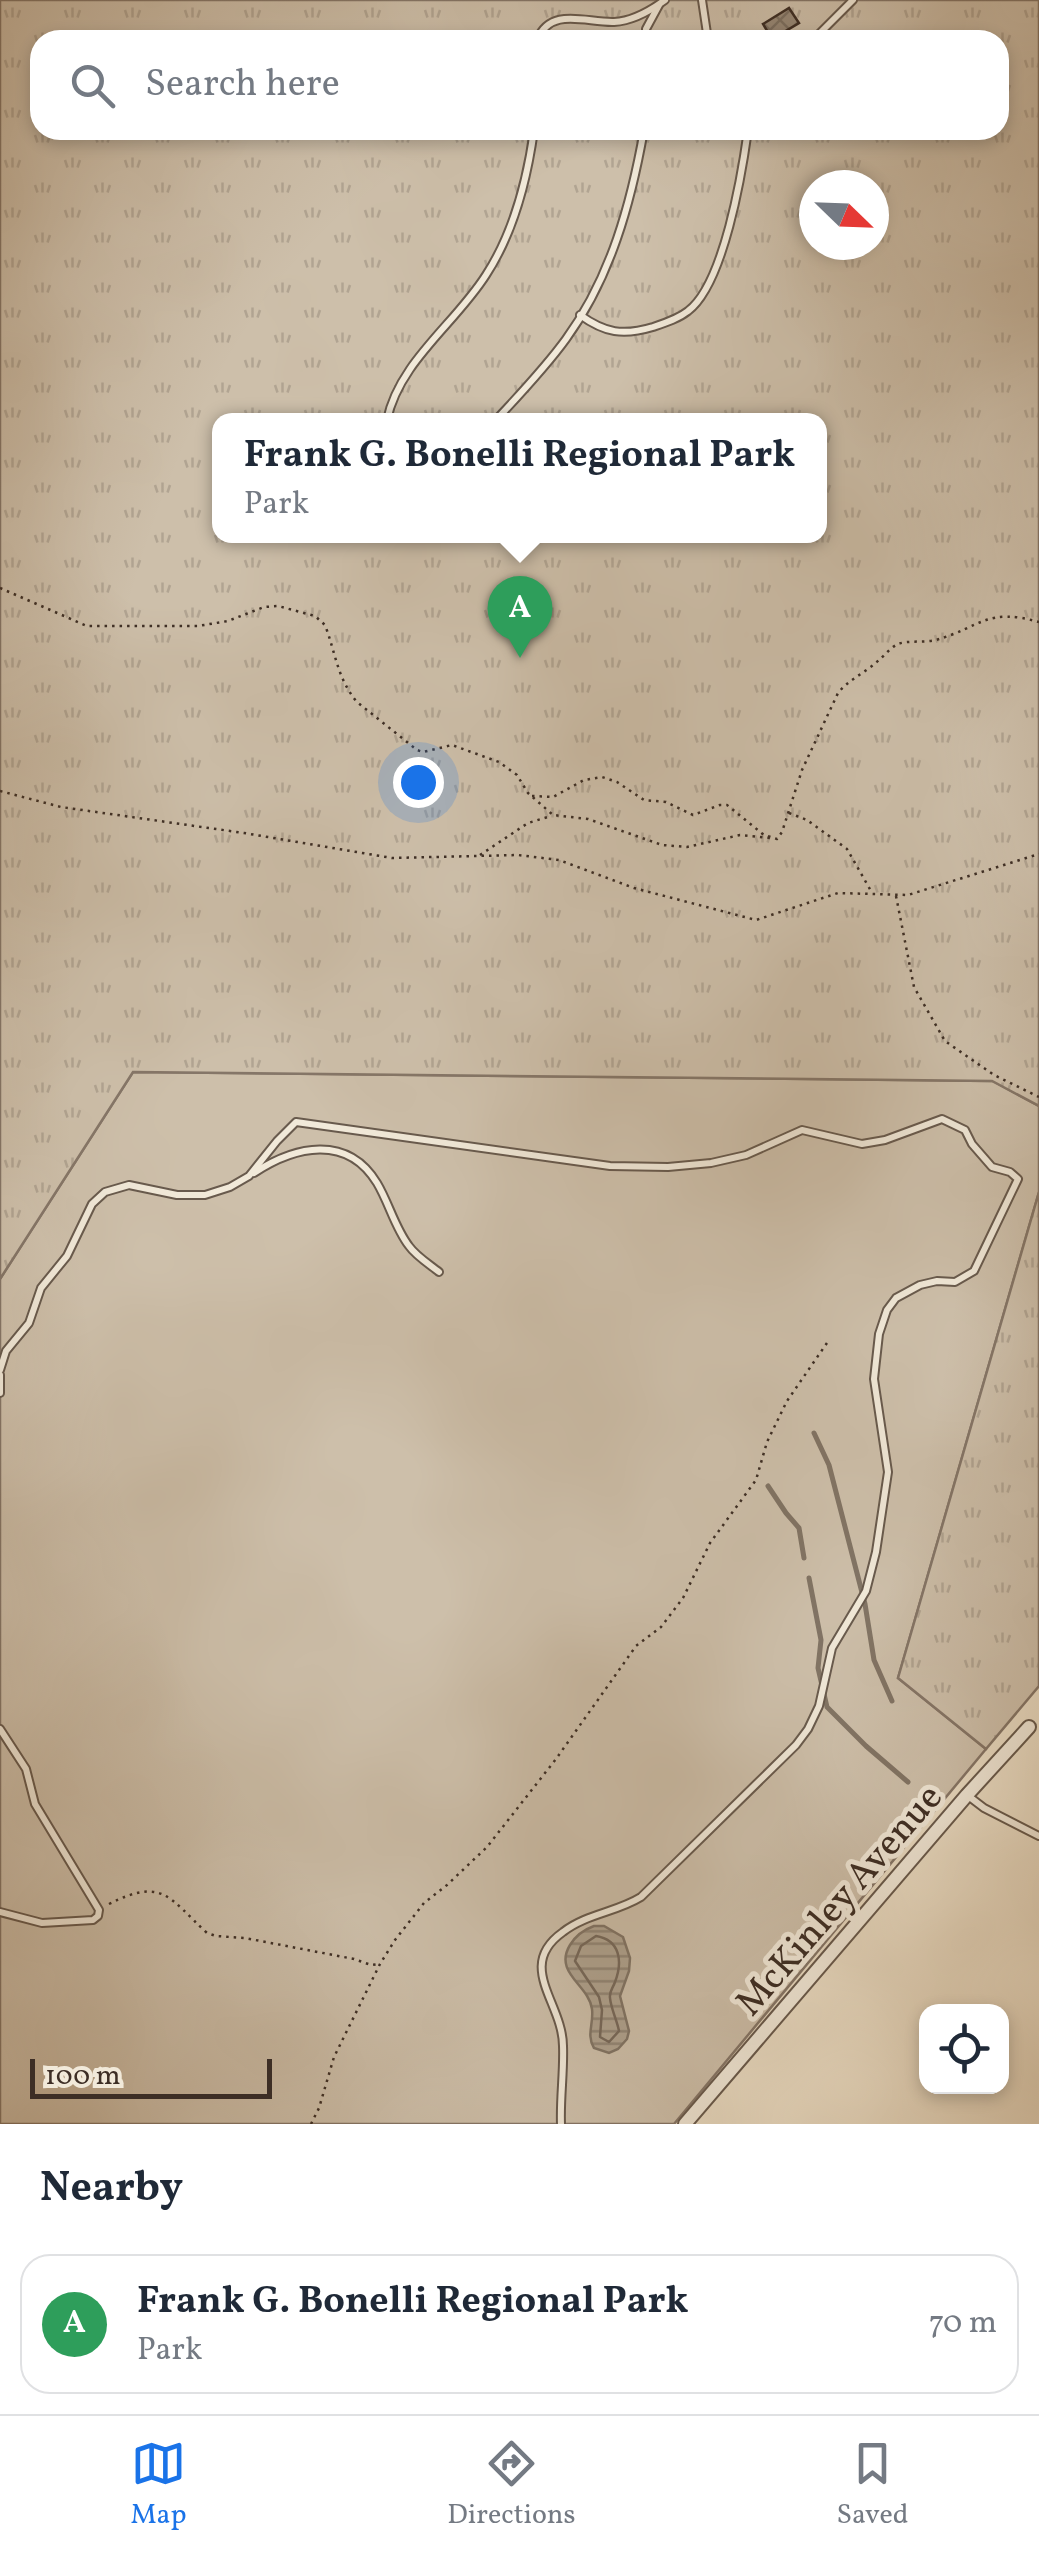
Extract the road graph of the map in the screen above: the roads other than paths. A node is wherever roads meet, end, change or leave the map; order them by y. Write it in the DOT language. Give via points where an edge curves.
graph roads {
  1 [pos="702,0"];
  2 [pos="853,0"];
  3 [pos="662,2"];
  4 [pos="542,30"];
  5 [pos="646,30"];
  6 [pos="704,30"];
  7 [pos="823,30"];
  8 [pos="533,140"];
  9 [pos="642,140"];
  10 [pos="746,140"];
  11 [pos="580,315"];
  12 [pos="389,413"];
  13 [pos="502,413"];
  14 [pos="249,1176"];
  15 [pos="438,1272"];
  16 [pos="0,1372"];
  17 [pos="0,1393"];
  18 [pos="1039,1715"];
  19 [pos="1034,1727"];
  20 [pos="0,1729"];
  21 [pos="967,1795"];
  22 [pos="1039,1836"];
  23 [pos="0,1912"];
  24 [pos="561,2124"];
  25 [pos="685,2124"];
  1 -- 6 [label="lane"];
  2 -- 7 [label="lane"];
  3 -- 4 [label="lane" via="617,22 560,18"];
  3 -- 5 [label="lane"];
  8 -- 12 [label="lane" via="500,250 405,376"];
  9 -- 11 [label="lane" via="621,230"];
  10 -- 11 [label="lane" via="731,222 691,309 648,329 623,332 606,331"];
  11 -- 13 [label="lane"];
  14 -- 15 [label="lane" via="307,1149 348,1156 366,1166 409,1246"];
  14 -- 16 [label="lane" via="205,1195 129,1186 105,1192 41,1288"];
  14 -- 24 [label="lane" via="296,1122 610,1166 668,1167 746,1155 802,1130 862,1144 942,1119 965,1130 992,1167 1018,1179 974,1271 955,1282 920,1285 886,1310 874,1379 888,1472 876,1552 866,1591 832,1648 808,1729 641,1897 577,1922 542,1955 564,2045"];
  16 -- 17 [label="lane"];
  18 -- 19 [label="lane, McKinley Avenue"];
  19 -- 21 [label="street, McKinley Avenue"];
  20 -- 23 [label="lane" via="98,1916 42,1923"];
  21 -- 22 [label="lane"];
  21 -- 25 [label="street, McKinley Avenue"];
}
